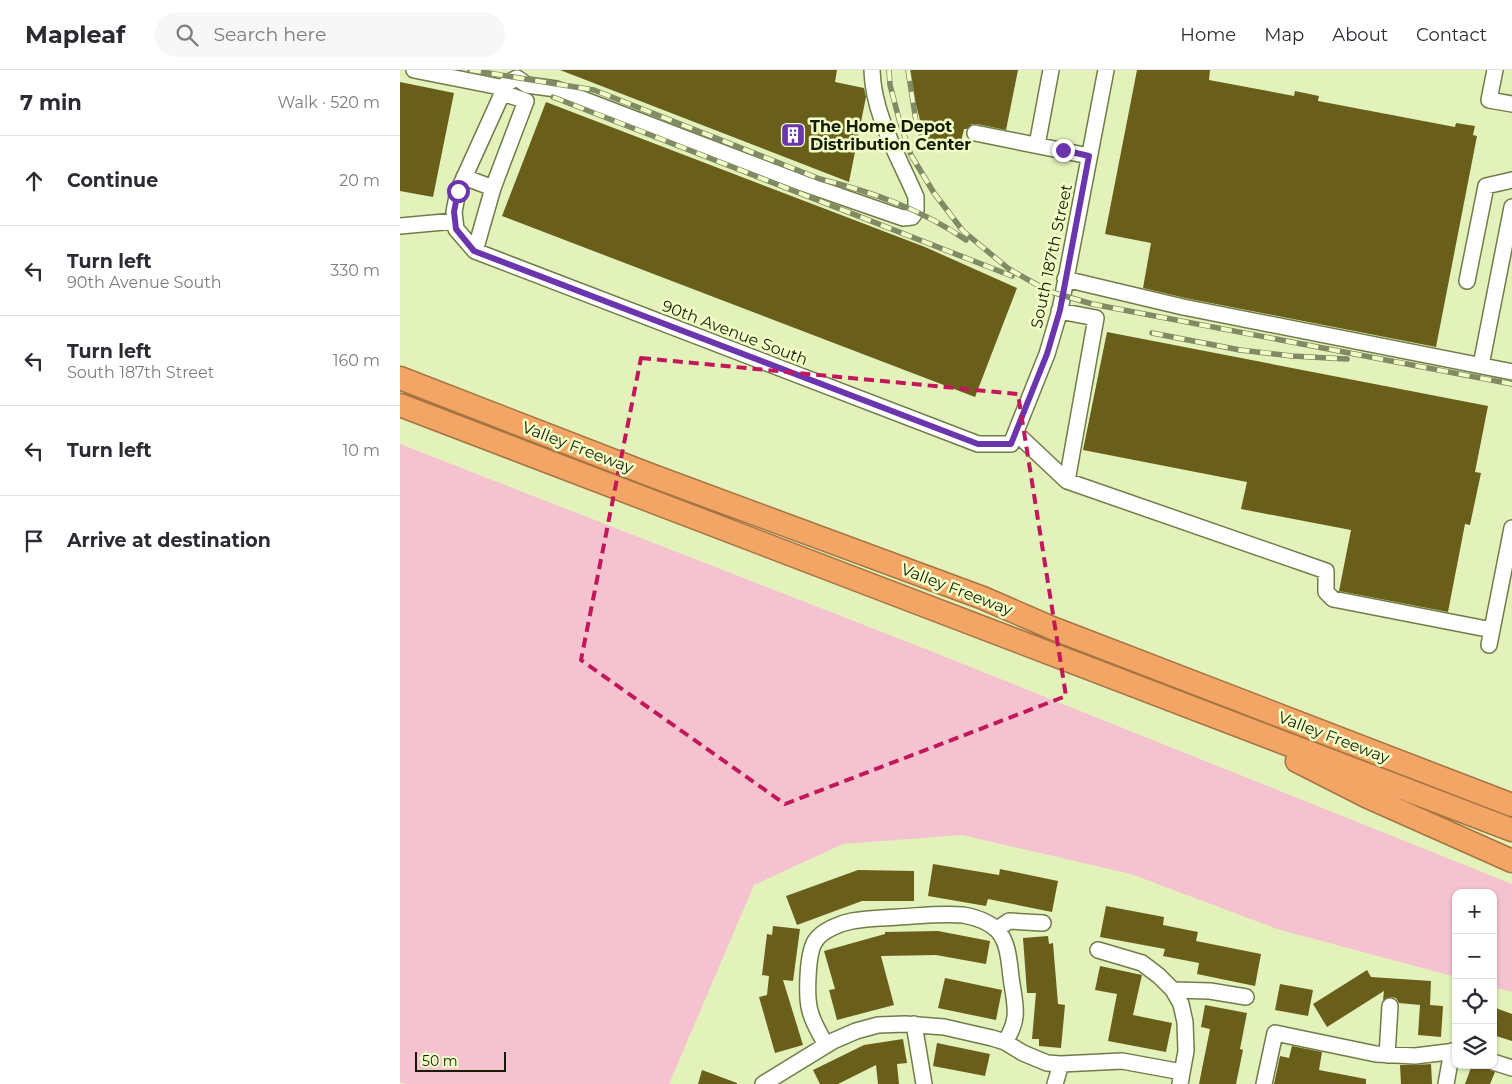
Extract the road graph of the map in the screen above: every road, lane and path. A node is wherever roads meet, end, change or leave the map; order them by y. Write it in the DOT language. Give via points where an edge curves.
graph roads {
  1 [pos="414,70"];
  2 [pos="872,70"];
  3 [pos="1051,70"];
  4 [pos="1106,70"];
  5 [pos="1495,70"];
  6 [pos="511,82"];
  7 [pos="1512,104"];
  8 [pos="975,133"];
  9 [pos="1037,146"];
  10 [pos="1089,156"];
  11 [pos="464,177"];
  12 [pos="1512,180"];
  13 [pos="493,188"];
  14 [pos="1512,207"];
  15 [pos="456,225"];
  16 [pos="400,226"];
  17 [pos="474,251"];
  18 [pos="1065,279"];
  19 [pos="1467,281"];
  20 [pos="1059,311"];
  21 [pos="1481,366"];
  22 [pos="1512,372"];
  23 [pos="400,378"];
  24 [pos="400,405"];
  25 [pos="400,416"];
  26 [pos="1014,438"];
  27 [pos="1067,481"];
  28 [pos="1512,528"];
  29 [pos="1492,630"];
  30 [pos="1489,645"];
  31 [pos="1288,756"];
  32 [pos="1512,805"];
  33 [pos="1512,830"];
  34 [pos="1512,840"];
  35 [pos="1512,861"];
  36 [pos="1043,923"];
  37 [pos="996,930"];
  38 [pos="1098,950"];
  39 [pos="1173,990"];
  40 [pos="1246,997"];
  41 [pos="1390,1006"];
  42 [pos="914,1024"];
  43 [pos="1005,1042"];
  44 [pos="826,1045"];
  45 [pos="1452,1051"];
  46 [pos="1386,1055"];
  47 [pos="1452,1059"];
  48 [pos="1497,1063"];
  49 [pos="1061,1064"];
  50 [pos="1512,1068"];
  51 [pos="1181,1078"];
  52 [pos="763,1084"];
  53 [pos="924,1084"];
  54 [pos="1055,1084"];
  55 [pos="1264,1084"];
  56 [pos="1446,1084"];
  1 -- 6 [label="street"];
  2 -- 6 [label="street" via="878,111 916,197 916,211 912,217 903,218 802,183 556,88"];
  3 -- 9 [label="street"];
  4 -- 10 [label="street, South 187th Street"];
  5 -- 7 [label="street" via="1489,100"];
  6 -- 11 [label="street"];
  6 -- 13 [label="street" via="526,102"];
  8 -- 9 [label="street"];
  9 -- 10 [label="street"];
  10 -- 18 [label="street, South 187th Street"];
  11 -- 13 [label="street"];
  11 -- 15 [label="street" via="454,212"];
  12 -- 19 [label="street" via="1486,186"];
  13 -- 17 [label="street"];
  14 -- 21 [label="street"];
  15 -- 16 [label="street"];
  15 -- 17 [label="street, 90th Avenue South"];
  17 -- 26 [label="street, 90th Avenue South" via="978,444"];
  18 -- 20 [label="street, South 187th Street"];
  18 -- 21 [label="street" via="1192,309"];
  20 -- 26 [label="street, South 187th Street" via="1047,354"];
  20 -- 27 [label="street" via="1096,318"];
  21 -- 22 [label="street"];
  23 -- 32 [label="highway, Valley Freeway" via="983,598 1061,632"];
  24 -- 33 [label="highway"];
  25 -- 31 [label="highway, Valley Freeway"];
  26 -- 27 [label="street"];
  27 -- 29 [label="street" via="1326,570 1326,592 1333,599"];
  28 -- 29 [label="street"];
  29 -- 30 [label="street"];
  31 -- 34 [label="highway, Valley Freeway"];
  31 -- 35 [label="highway" via="1368,797"];
  36 -- 37 [label="street" via="1009,921"];
  37 -- 43 [label="street" via="1006,944 1016,1007 1013,1030"];
  37 -- 44 [label="street" via="978,919 948,914 852,921 824,932 816,939 810,955 808,995 814,1022"];
  38 -- 39 [label="street" via="1142,963"];
  39 -- 40 [label="street" via="1210,991"];
  39 -- 51 [label="street" via="1181,1004 1184,1022 1186,1051"];
  41 -- 46 [label="street"];
  42 -- 43 [label="street" via="944,1027"];
  42 -- 44 [label="street" via="878,1025"];
  42 -- 53 [label="street"];
  43 -- 49 [label="street" via="1034,1058"];
  44 -- 52 [label="street"];
  45 -- 46 [label="street" via="1415,1056"];
  46 -- 55 [label="street" via="1275,1033"];
  47 -- 56 [label="street"];
  48 -- 50 [label="street"];
  49 -- 51 [label="street" via="1122,1061"];
  49 -- 54 [label="street"];
}
